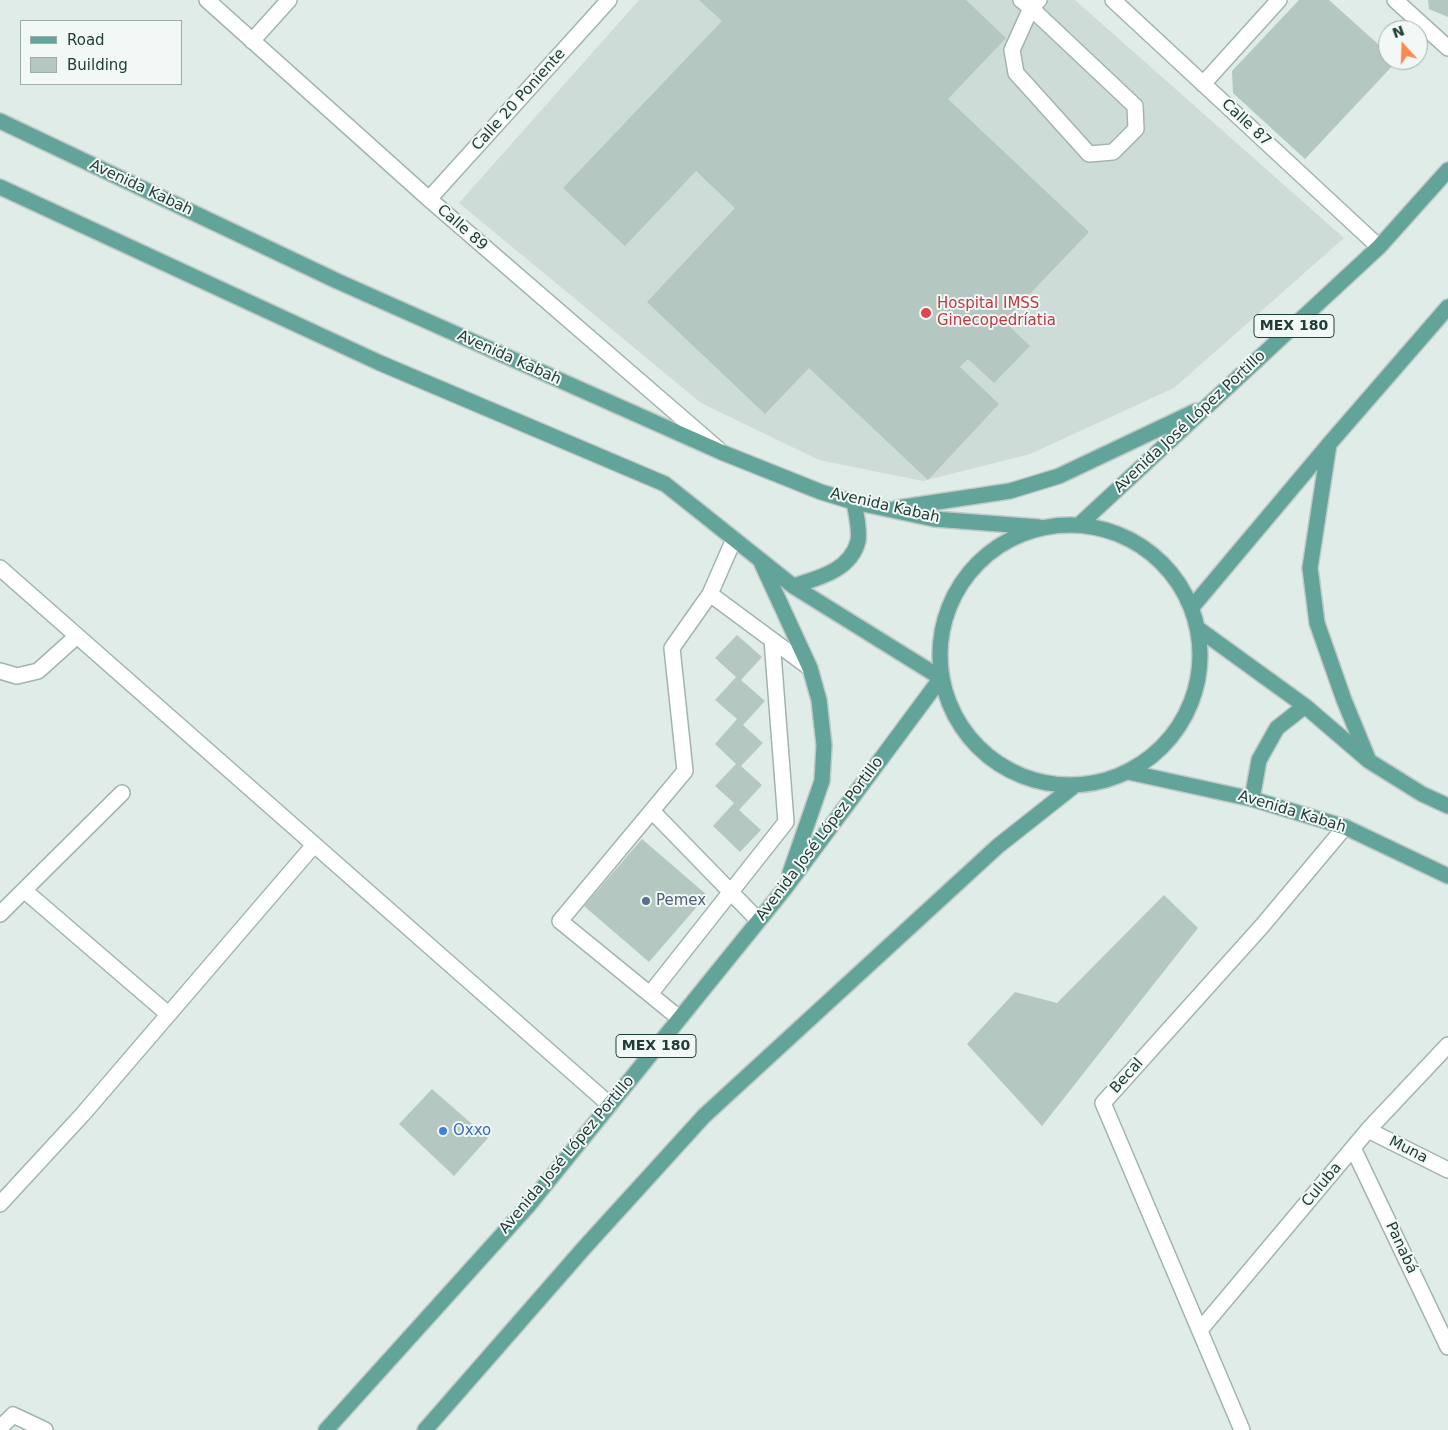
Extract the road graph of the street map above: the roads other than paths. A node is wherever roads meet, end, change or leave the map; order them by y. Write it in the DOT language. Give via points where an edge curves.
graph roads {
  1 [pos="207,0"];
  2 [pos="289,0"];
  3 [pos="609,0"];
  4 [pos="1112,0"];
  5 [pos="1279,0"];
  6 [pos="1395,0"];
  7 [pos="1030,3"];
  8 [pos="252,41"];
  9 [pos="1448,48"];
  10 [pos="1203,84"];
  11 [pos="0,121"];
  12 [pos="1448,170"];
  13 [pos="0,188"];
  14 [pos="429,199"];
  15 [pos="1379,247"];
  16 [pos="1448,307"];
  17 [pos="1208,405"];
  18 [pos="1330,443"];
  19 [pos="721,452"];
  20 [pos="854,502"];
  21 [pos="887,509"];
  22 [pos="1080,524"];
  23 [pos="1039,528"];
  24 [pos="734,539"];
  25 [pos="760,559"];
  26 [pos="0,568"];
  27 [pos="793,586"];
  28 [pos="710,594"];
  29 [pos="1193,606"];
  30 [pos="1200,630"];
  31 [pos="77,636"];
  32 [pos="772,640"];
  33 [pos="810,668"];
  34 [pos="0,671"];
  35 [pos="941,678"];
  36 [pos="1305,706"];
  37 [pos="1369,761"];
  38 [pos="1128,772"];
  39 [pos="1074,786"];
  40 [pos="122,793"];
  41 [pos="1252,799"];
  42 [pos="1448,806"];
  43 [pos="652,811"];
  44 [pos="786,822"];
  45 [pos="1345,827"];
  46 [pos="805,830"];
  47 [pos="314,845"];
  48 [pos="1448,876"];
  49 [pos="786,887"];
  50 [pos="25,891"];
  51 [pos="731,892"];
  52 [pos="0,914"];
  53 [pos="758,920"];
  54 [pos="650,994"];
  55 [pos="168,1014"];
  56 [pos="678,1018"];
  57 [pos="1448,1045"];
  58 [pos="610,1106"];
  59 [pos="1368,1130"];
  60 [pos="1353,1148"];
  61 [pos="1448,1170"];
  62 [pos="0,1204"];
  63 [pos="1200,1330"];
  64 [pos="1448,1347"];
  65 [pos="0,1428"];
  66 [pos="45,1430"];
  67 [pos="326,1430"];
  68 [pos="425,1430"];
  69 [pos="1242,1430"];
  1 -- 8 [label="street, Calle 89"];
  2 -- 8 [label="street"];
  3 -- 14 [label="street, Calle 20 Poniente"];
  4 -- 10 [label="street, Calle 87"];
  5 -- 10 [label="street"];
  6 -- 9 [label="street"];
  7 -- 7 [label="street" via="1012,50 1016,73 1089,154 1113,152 1136,129 1135,106"];
  8 -- 14 [label="street, Calle 89"];
  10 -- 15 [label="street, Calle 87"];
  11 -- 19 [label="main road, Avenida Kabah" via="337,281"];
  12 -- 15 [label="main road, Avenida José López Portillo / MEX 180"];
  13 -- 24 [label="main road" via="380,363 665,484"];
  14 -- 19 [label="street, Calle 89"];
  15 -- 17 [label="main road, Avenida José López Portillo / MEX 180"];
  16 -- 18 [label="main road"];
  17 -- 21 [label="main road" via="1059,476 1010,491"];
  17 -- 22 [label="main road, Avenida José López Portillo / MEX 180"];
  18 -- 29 [label="main road"];
  18 -- 37 [label="main road" via="1310,568 1317,623"];
  19 -- 20 [label="main road, Avenida Kabah"];
  20 -- 21 [label="main road, Avenida Kabah"];
  20 -- 27 [label="main road" via="859,540 851,558 822,577"];
  21 -- 23 [label="main road, Avenida Kabah" via="934,519"];
  22 -- 23 [label="main road"];
  22 -- 29 [label="main road" via="1128,536 1167,565"];
  23 -- 35 [label="main road" via="994,548 960,584 942,629"];
  24 -- 25 [label="main road"];
  24 -- 28 [label="street"];
  25 -- 27 [label="main road"];
  25 -- 33 [label="main road"];
  26 -- 31 [label="street"];
  27 -- 35 [label="main road"];
  28 -- 32 [label="street"];
  28 -- 43 [label="street" via="672,648 686,771"];
  29 -- 30 [label="main road"];
  30 -- 36 [label="main road"];
  30 -- 38 [label="main road" via="1198,687 1173,737"];
  31 -- 34 [label="street" via="38,671 16,676"];
  31 -- 47 [label="street"];
  32 -- 33 [label="street"];
  32 -- 44 [label="street"];
  33 -- 46 [label="main road" via="819,700 824,744 822,781"];
  35 -- 39 [label="main road" via="952,713 968,738 998,764 1035,781"];
  35 -- 49 [label="main road, Avenida José López Portillo / MEX 180"];
  36 -- 37 [label="main road"];
  36 -- 41 [label="main road" via="1278,728 1259,760"];
  37 -- 42 [label="main road"];
  38 -- 39 [label="main road"];
  38 -- 41 [label="main road, Avenida Kabah"];
  39 -- 68 [label="main road" via="998,846 704,1116"];
  40 -- 50 [label="street"];
  41 -- 45 [label="main road, Avenida Kabah"];
  43 -- 51 [label="street"];
  43 -- 54 [label="street" via="560,921"];
  44 -- 46 [label="street"];
  44 -- 51 [label="street"];
  45 -- 48 [label="main road, Avenida Kabah"];
  45 -- 63 [label="street, Becal" via="1262,926 1103,1103"];
  46 -- 49 [label="main road"];
  47 -- 55 [label="street"];
  47 -- 58 [label="street"];
  49 -- 53 [label="main road, Avenida José López Portillo / MEX 180"];
  50 -- 52 [label="street"];
  50 -- 55 [label="street"];
  51 -- 53 [label="street"];
  51 -- 54 [label="street"];
  53 -- 56 [label="main road, Avenida José López Portillo / MEX 180"];
  54 -- 56 [label="street"];
  55 -- 62 [label="street" via="83,1114"];
  56 -- 58 [label="main road, Avenida José López Portillo / MEX 180"];
  57 -- 59 [label="street, Culuba"];
  58 -- 67 [label="main road, Avenida José López Portillo / MEX 180" via="528,1206"];
  59 -- 60 [label="street, Culuba"];
  59 -- 61 [label="street, Muna"];
  60 -- 63 [label="street, Culuba"];
  60 -- 64 [label="street, Panabá"];
  63 -- 69 [label="street, Becal"];
  65 -- 66 [label="street" via="13,1415"];
}
